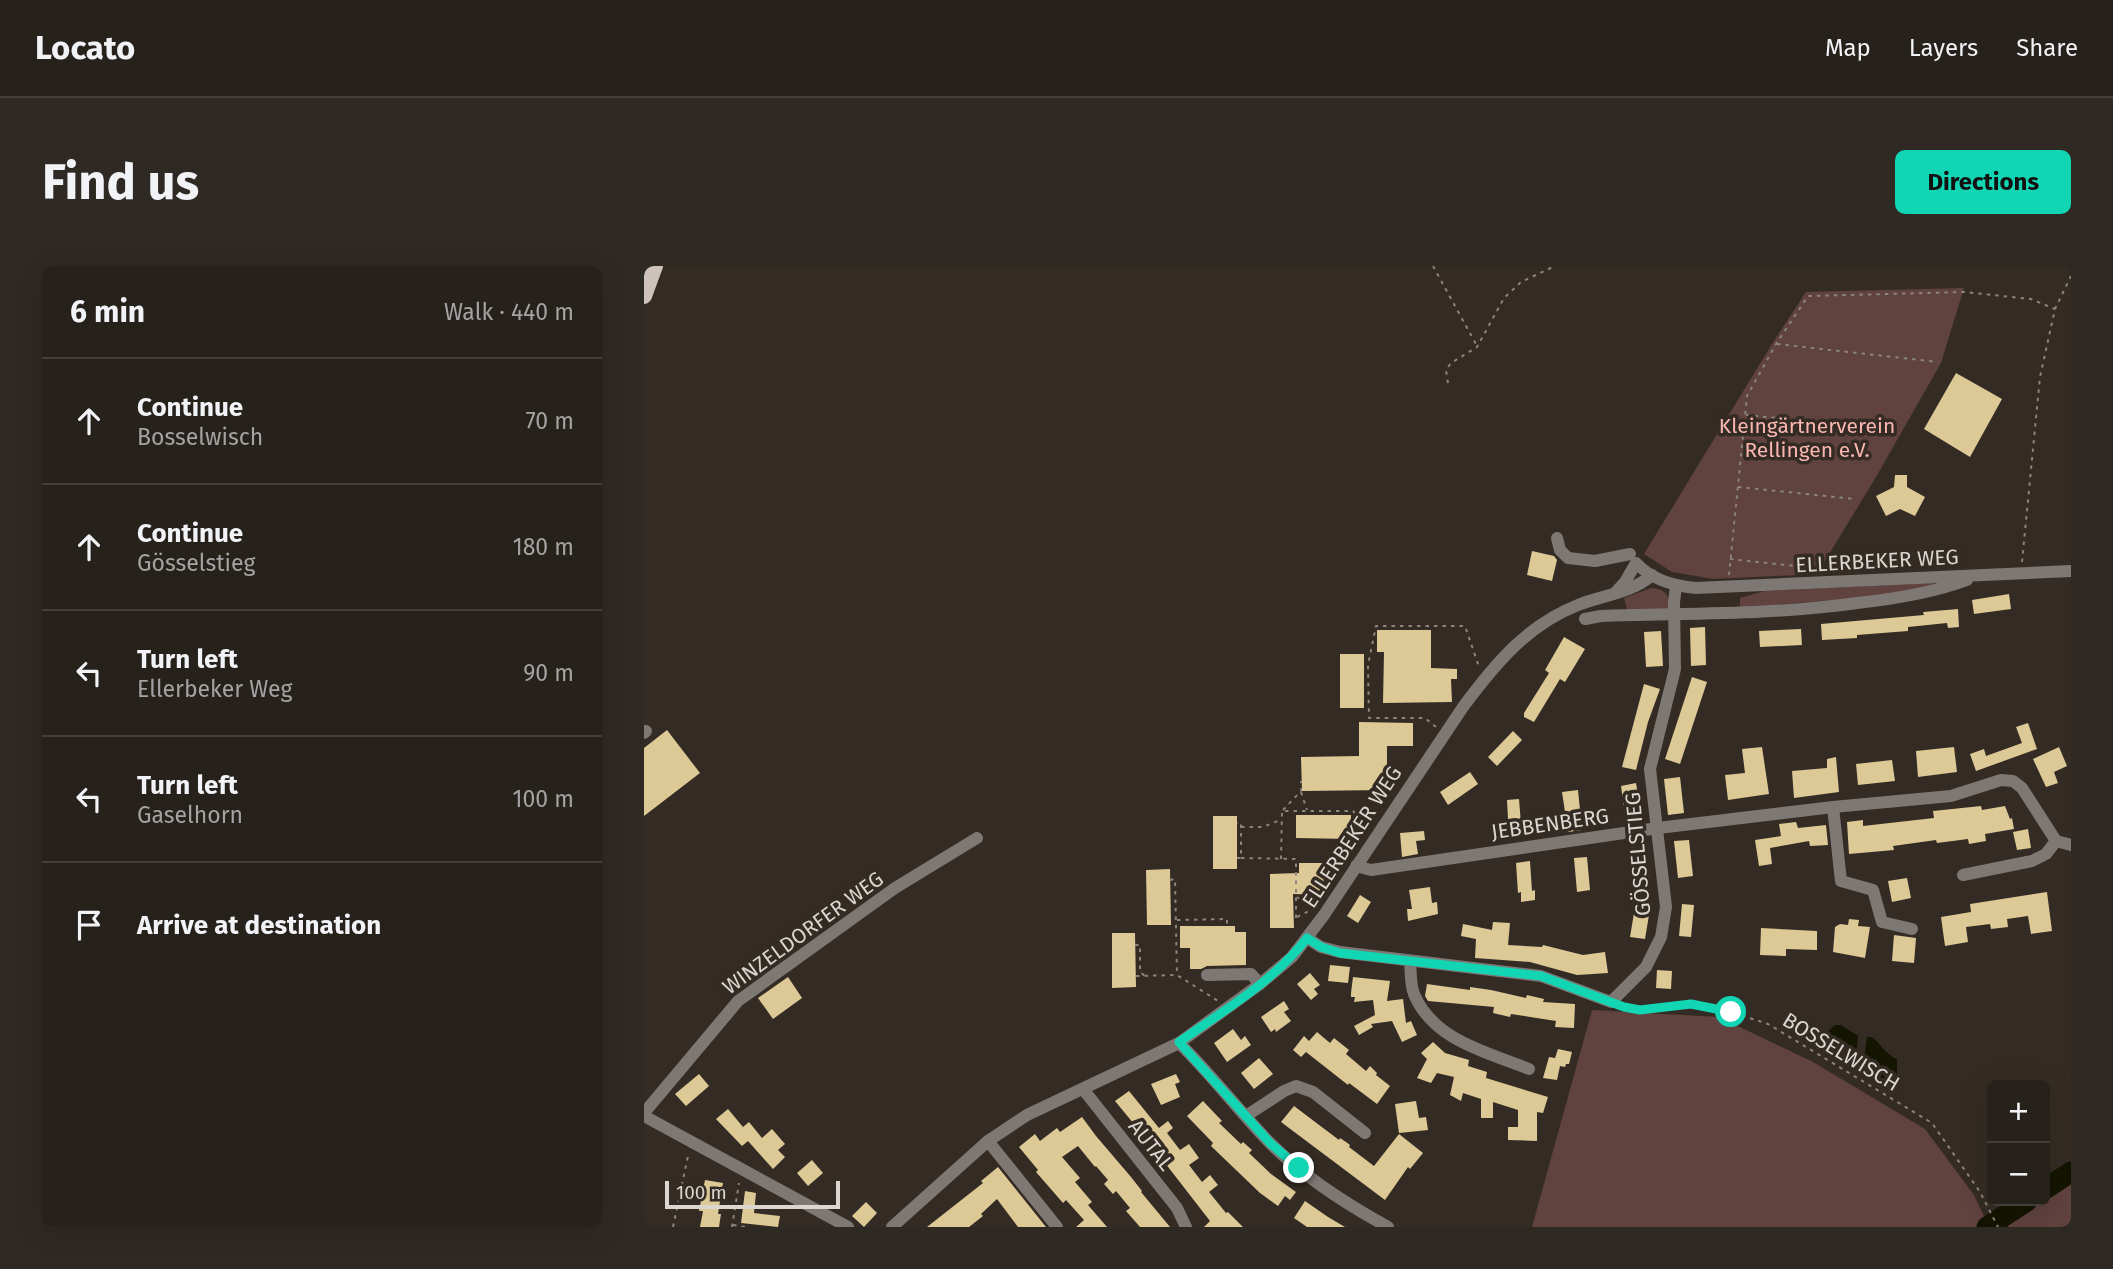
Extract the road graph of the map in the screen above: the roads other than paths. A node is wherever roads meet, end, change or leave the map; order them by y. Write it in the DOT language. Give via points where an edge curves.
graph roads {
  1 [pos="655,266"];
  2 [pos="644,296"];
  3 [pos="1557,538"];
  4 [pos="1633,559"];
  5 [pos="2066,571"];
  6 [pos="1653,575"];
  7 [pos="1980,575"];
  8 [pos="1676,586"];
  9 [pos="1616,592"];
  10 [pos="1675,614"];
  11 [pos="1585,619"];
  12 [pos="1833,807"];
  13 [pos="1658,828"];
  14 [pos="977,838"];
  15 [pos="2056,841"];
  16 [pos="2071,845"];
  17 [pos="1356,866"];
  18 [pos="1963,875"];
  19 [pos="1912,929"];
  20 [pos="1307,938"];
  21 [pos="1410,961"];
  22 [pos="1207,975"];
  23 [pos="1260,984"];
  24 [pos="1179,1042"];
  25 [pos="1529,1069"];
  26 [pos="1083,1089"];
  27 [pos="644,1115"];
  28 [pos="1246,1116"];
  29 [pos="1365,1133"];
  30 [pos="988,1141"];
  31 [pos="848,1227"];
  32 [pos="892,1227"];
  33 [pos="1057,1227"];
  34 [pos="1186,1227"];
  35 [pos="1388,1227"];
  1 -- 2 [label="main road"];
  3 -- 4 [label="street" via="1568,558"];
  4 -- 6 [label="street, ELLERBEKER WEG"];
  4 -- 9 [label="street"];
  5 -- 7 [label="street, ELLERBEKER WEG"];
  6 -- 8 [label="street, ELLERBEKER WEG"];
  6 -- 9 [label="street, ELLERBEKER WEG"];
  7 -- 8 [label="street, ELLERBEKER WEG" via="1726,588"];
  7 -- 10 [label="street, ELLERBEKER WEG" via="1944,588 1839,606"];
  8 -- 10 [label="street, GÖSSELSTIEG"];
  9 -- 17 [label="street, ELLERBEKER WEG" via="1556,615 1508,650 1463,707"];
  10 -- 11 [label="street, ELLERBEKER WEG"];
  10 -- 13 [label="street, GÖSSELSTIEG" via="1675,669 1650,769"];
  12 -- 13 [label="street, JEBBENBERG"];
  12 -- 15 [label="street, JEBBENBERG" via="1951,796 2001,779 2022,788"];
  12 -- 19 [label="street" via="1843,882 1872,890 1882,922"];
  13 -- 17 [label="street, JEBBENBERG" via="1371,870"];
  13 -- 21 [label="street, GÖSSELSTIEG" via="1666,907 1661,937 1646,967 1611,1002 1541,976"];
  14 -- 27 [label="street, WINZELDORFER WEG" via="895,888 738,1001"];
  15 -- 16 [label="street"];
  15 -- 18 [label="street" via="2046,854 2032,861"];
  17 -- 20 [label="street, ELLERBEKER WEG"];
  20 -- 21 [label="street" via="1340,953"];
  20 -- 23 [label="street, ELLERBEKER WEG"];
  21 -- 25 [label="street" via="1412,991 1424,1013 1443,1032"];
  22 -- 23 [label="street" via="1251,974"];
  23 -- 24 [label="street, ELLERBEKER WEG"];
  24 -- 26 [label="street, ELLERBEKER WEG"];
  24 -- 28 [label="street"];
  26 -- 30 [label="street, ELLERBEKER WEG" via="1027,1115"];
  26 -- 34 [label="street, AUTAL" via="1177,1208"];
  27 -- 31 [label="street"];
  28 -- 29 [label="street" via="1296,1086 1312,1092"];
  28 -- 35 [label="street" via="1299,1168 1352,1208"];
  30 -- 32 [label="street, ELLERBEKER WEG"];
  30 -- 33 [label="street"];
}
